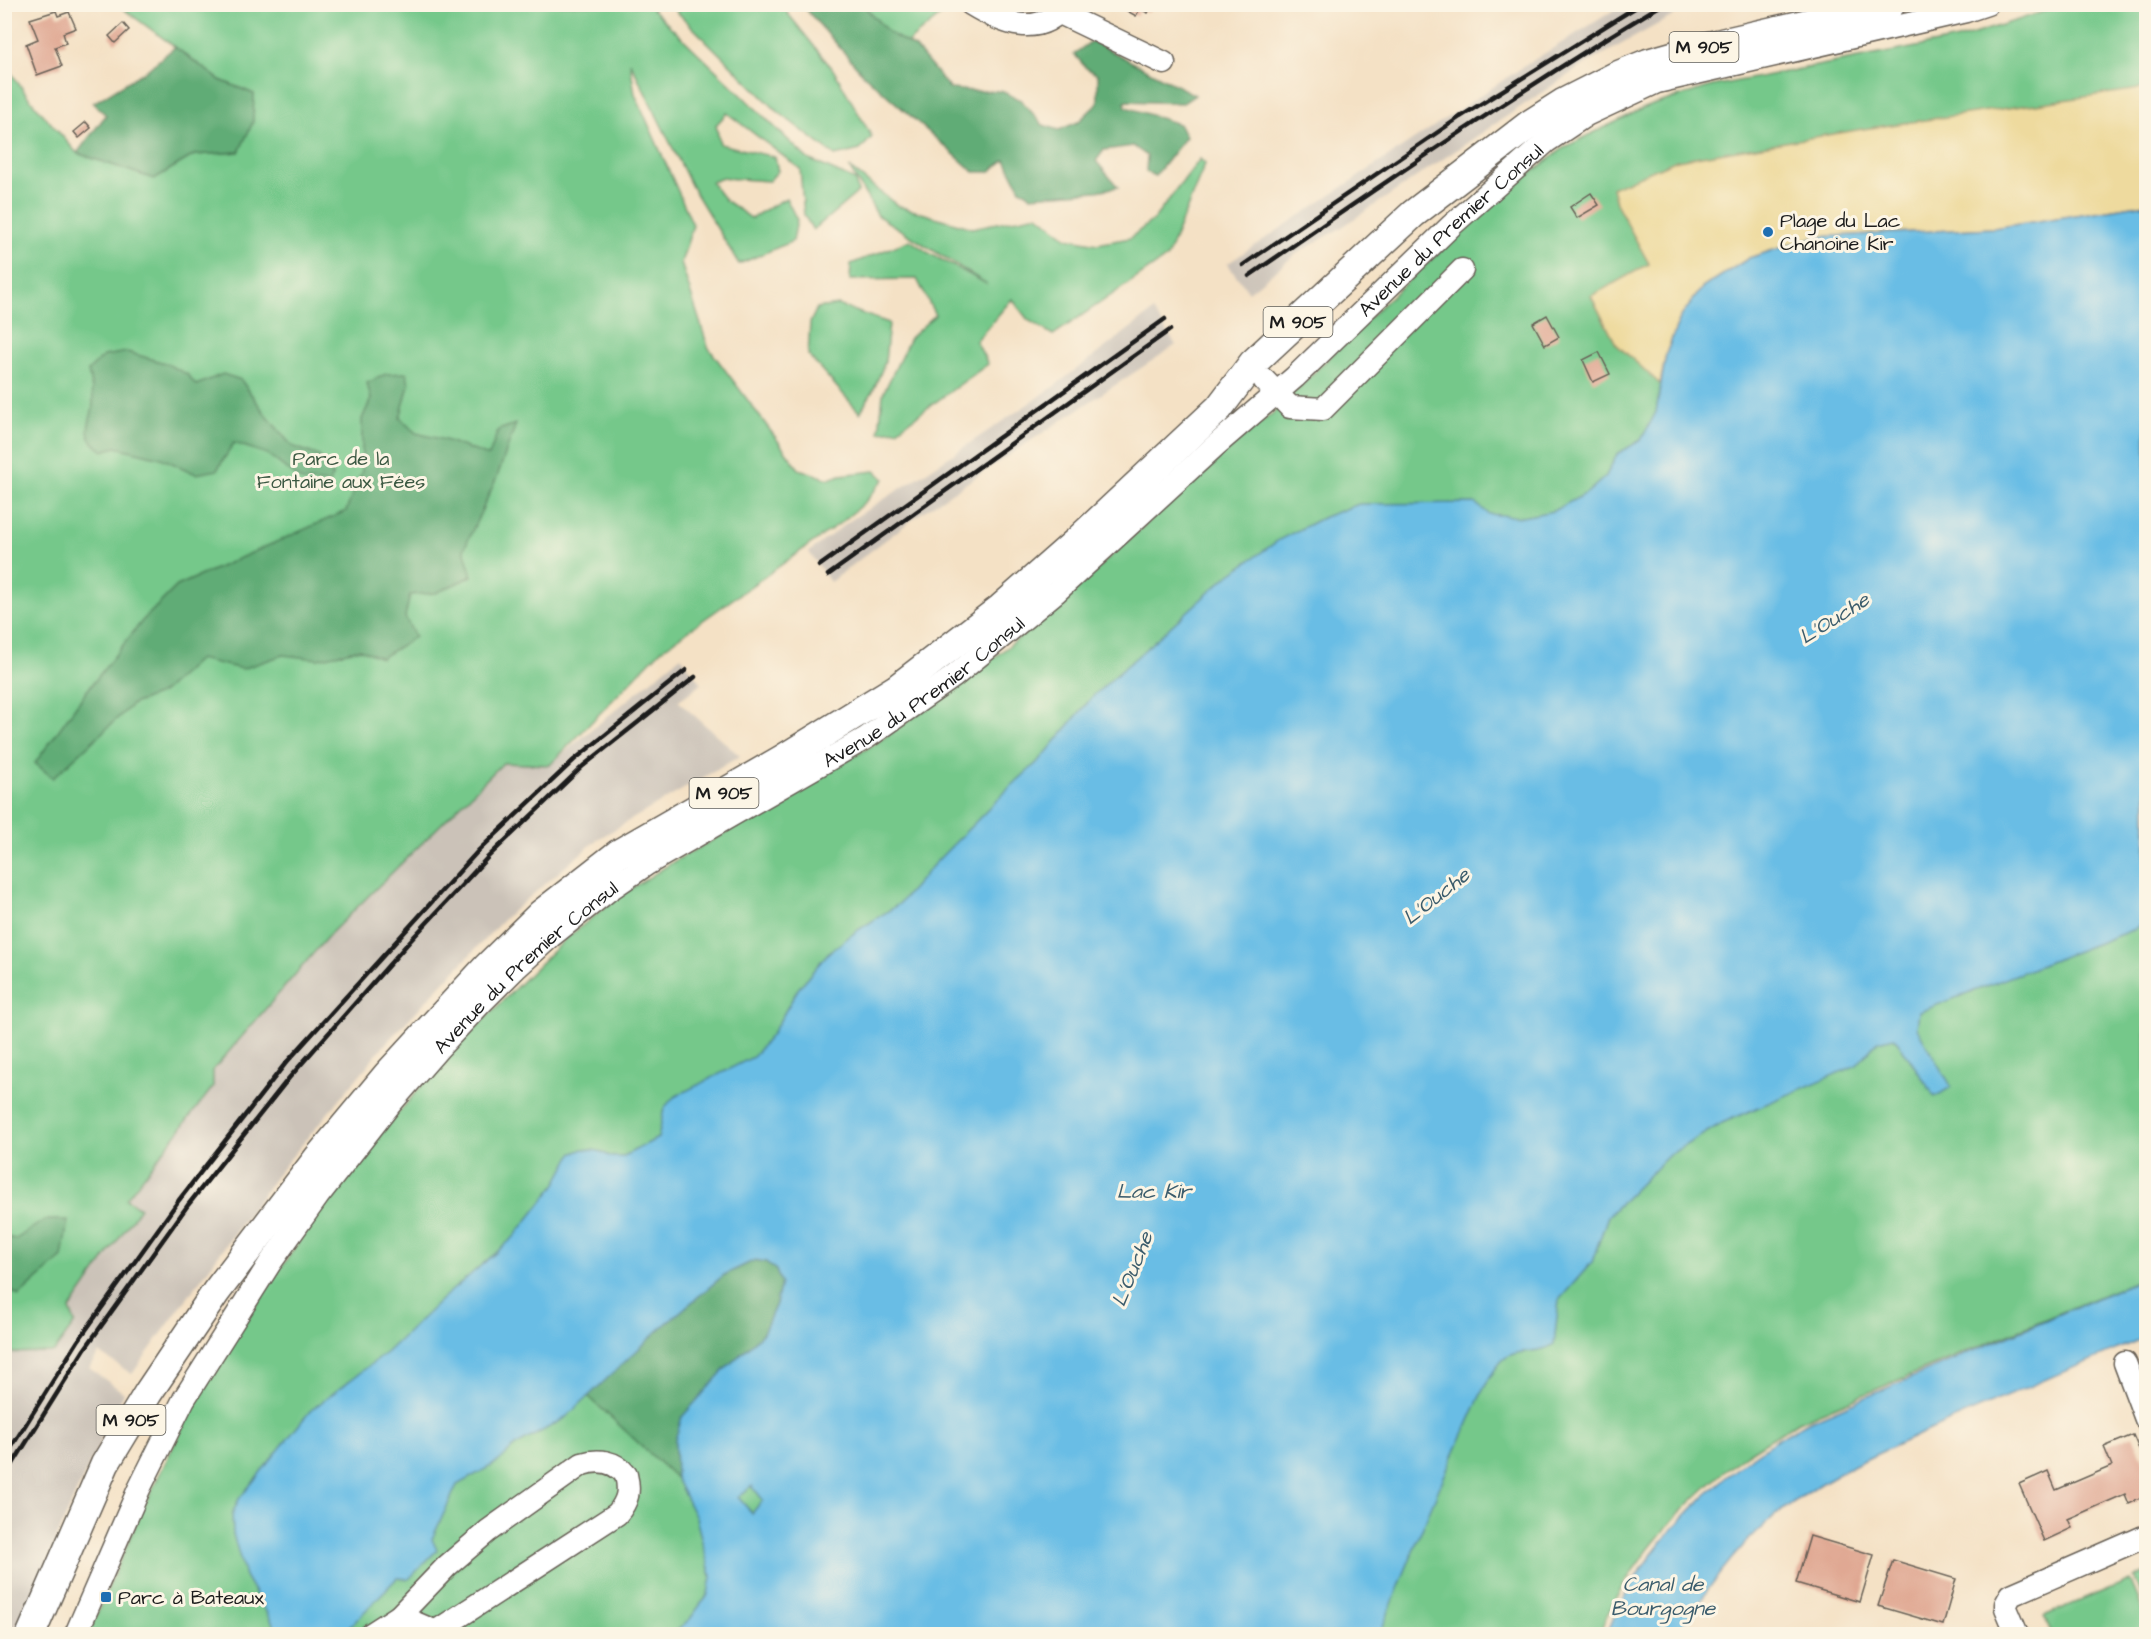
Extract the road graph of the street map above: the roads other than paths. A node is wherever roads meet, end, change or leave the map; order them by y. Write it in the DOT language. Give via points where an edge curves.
graph roads {
  1 [pos="970,4"];
  2 [pos="1891,4"];
  3 [pos="1987,4"];
  4 [pos="1063,9"];
  5 [pos="1008,13"];
  6 [pos="1164,63"];
  7 [pos="1461,270"];
  8 [pos="1268,375"];
  9 [pos="268,1226"];
  10 [pos="2125,1363"];
  11 [pos="2146,1419"];
  12 [pos="76,1528"];
  13 [pos="2146,1536"];
  14 [pos="399,1616"];
  15 [pos="433,1633"];
  16 [pos="31,1635"];
  17 [pos="40,1635"];
  18 [pos="50,1635"];
  19 [pos="76,1635"];
  20 [pos="371,1635"];
  21 [pos="2017,1635"];
  1 -- 5 [label="street"];
  2 -- 8 [label="main road, Avenue du Premier Consul / M 905" via="1648,63 1563,103 1413,214"];
  3 -- 8 [label="street, Avenue du Premier Consul / M 905" via="1656,82 1586,115 1547,141 1452,225 1295,377"];
  4 -- 5 [label="street" via="1024,26"];
  4 -- 6 [label="street"];
  7 -- 8 [label="street" via="1323,409 1290,407"];
  8 -- 9 [label="main road, Avenue du Premier Consul / M 905" via="1223,404 1001,608 896,689 618,854 541,914 388,1074"];
  8 -- 19 [label="street, Avenue du Premier Consul / M 905" via="1216,445 1058,591 953,677 866,738 670,850 609,890 550,937 482,1002 373,1124 232,1320 160,1446"];
  9 -- 12 [label="main road, Avenue du Premier Consul / M 905" via="216,1292 125,1429"];
  9 -- 18 [label="main road, Avenue du Premier Consul / M 905" via="140,1437"];
  10 -- 11 [label="street"];
  12 -- 16 [label="main road, Avenue du Premier Consul / M 905"];
  12 -- 17 [label="main road, Avenue du Premier Consul / M 905" via="72,1557"];
  13 -- 21 [label="street" via="2011,1595 2006,1608"];
  14 -- 15 [label="street"];
  14 -- 15 [label="street" via="447,1566 488,1531 582,1464 606,1462 626,1475 629,1496 617,1514"];
  14 -- 20 [label="street"];
}
